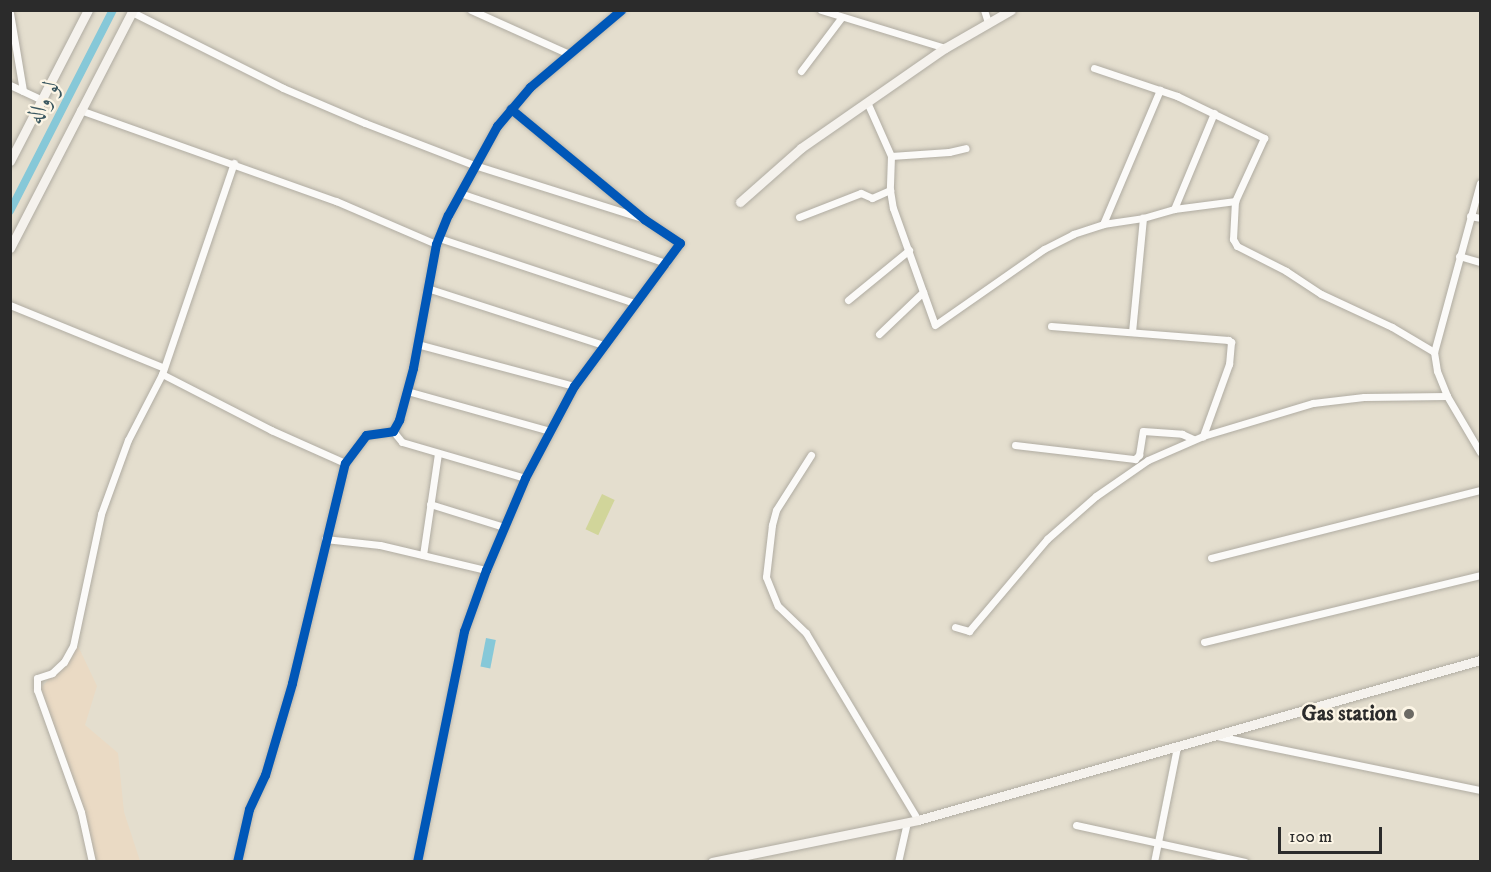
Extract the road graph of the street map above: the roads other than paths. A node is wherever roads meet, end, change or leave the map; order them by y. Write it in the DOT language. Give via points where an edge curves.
graph roads {
  1 [pos="88,10"];
  2 [pos="471,10"];
  3 [pos="621,10"];
  4 [pos="821,10"];
  5 [pos="984,10"];
  6 [pos="1011,10"];
  7 [pos="132,11"];
  8 [pos="10,13"];
  9 [pos="841,18"];
  10 [pos="988,22"];
  11 [pos="945,48"];
  12 [pos="569,54"];
  13 [pos="1094,68"];
  14 [pos="801,71"];
  15 [pos="10,86"];
  16 [pos="1160,90"];
  17 [pos="23,91"];
  18 [pos="42,100"];
  19 [pos="867,102"];
  20 [pos="511,109"];
  21 [pos="80,110"];
  22 [pos="1214,113"];
  23 [pos="966,148"];
  24 [pos="891,156"];
  25 [pos="10,161"];
  26 [pos="234,163"];
  27 [pos="474,165"];
  28 [pos="1480,183"];
  29 [pos="890,190"];
  30 [pos="460,193"];
  31 [pos="1234,201"];
  32 [pos="740,202"];
  33 [pos="1174,208"];
  34 [pos="1470,216"];
  35 [pos="799,217"];
  36 [pos="1143,218"];
  37 [pos="1480,218"];
  38 [pos="644,219"];
  39 [pos="1103,224"];
  40 [pos="437,241"];
  41 [pos="10,248"];
  42 [pos="909,250"];
  43 [pos="1459,256"];
  44 [pos="1480,262"];
  45 [pos="666,263"];
  46 [pos="427,288"];
  47 [pos="923,292"];
  48 [pos="848,300"];
  49 [pos="634,303"];
  50 [pos="10,305"];
  51 [pos="1051,326"];
  52 [pos="1132,332"];
  53 [pos="879,334"];
  54 [pos="417,344"];
  55 [pos="603,345"];
  56 [pos="1434,352"];
  57 [pos="163,371"];
  58 [pos="574,386"];
  59 [pos="407,391"];
  60 [pos="1447,396"];
  61 [pos="393,431"];
  62 [pos="550,431"];
  63 [pos="1203,436"];
  64 [pos="1193,440"];
  65 [pos="1015,445"];
  66 [pos="438,453"];
  67 [pos="1480,453"];
  68 [pos="811,455"];
  69 [pos="345,463"];
  70 [pos="525,478"];
  71 [pos="1480,490"];
  72 [pos="430,504"];
  73 [pos="504,527"];
  74 [pos="325,539"];
  75 [pos="423,555"];
  76 [pos="1211,558"];
  77 [pos="486,570"];
  78 [pos="1480,575"];
  79 [pos="955,627"];
  80 [pos="1204,642"];
  81 [pos="1480,660"];
  82 [pos="1217,736"];
  83 [pos="1177,747"];
  84 [pos="1480,790"];
  85 [pos="918,820"];
  86 [pos="907,822"];
  87 [pos="1076,825"];
  88 [pos="1158,844"];
  89 [pos="92,861"];
  90 [pos="237,861"];
  91 [pos="417,861"];
  92 [pos="712,861"];
  93 [pos="898,861"];
  94 [pos="1154,861"];
  95 [pos="1245,861"];
  1 -- 18 [label="main road"];
  2 -- 12 [label="street"];
  3 -- 12 [label="street"];
  4 -- 9 [label="street"];
  5 -- 10 [label="street"];
  6 -- 10 [label="main road"];
  7 -- 21 [label="main road"];
  7 -- 27 [label="street" via="292,92"];
  8 -- 17 [label="street"];
  9 -- 11 [label="street"];
  9 -- 14 [label="street"];
  10 -- 11 [label="main road"];
  11 -- 19 [label="main road"];
  12 -- 20 [label="street"];
  13 -- 16 [label="street"];
  15 -- 17 [label="street"];
  16 -- 22 [label="street"];
  16 -- 39 [label="street"];
  17 -- 18 [label="street"];
  18 -- 25 [label="main road"];
  19 -- 24 [label="street"];
  19 -- 32 [label="main road" via="801,148"];
  20 -- 27 [label="street"];
  20 -- 38 [label="street"];
  21 -- 26 [label="street"];
  21 -- 41 [label="main road"];
  22 -- 31 [label="street" via="1264,138"];
  22 -- 33 [label="street"];
  23 -- 24 [label="street"];
  24 -- 29 [label="street"];
  26 -- 40 [label="street"];
  26 -- 57 [label="street"];
  27 -- 30 [label="street"];
  27 -- 38 [label="street"];
  28 -- 34 [label="street"];
  29 -- 35 [label="street" via="872,198 861,194"];
  29 -- 42 [label="street"];
  30 -- 40 [label="street"];
  30 -- 45 [label="street"];
  31 -- 33 [label="street"];
  31 -- 56 [label="street" via="1233,239 1237,246"];
  33 -- 36 [label="street"];
  34 -- 37 [label="street"];
  34 -- 43 [label="street"];
  36 -- 39 [label="street"];
  36 -- 52 [label="street"];
  38 -- 45 [label="street" via="681,243"];
  39 -- 47 [label="street" via="1044,249 937,324 932,322"];
  40 -- 46 [label="street"];
  40 -- 49 [label="street"];
  42 -- 47 [label="street"];
  42 -- 48 [label="street"];
  43 -- 44 [label="street"];
  43 -- 56 [label="street"];
  45 -- 49 [label="street"];
  46 -- 54 [label="street"];
  46 -- 55 [label="street"];
  47 -- 53 [label="street"];
  49 -- 55 [label="street"];
  50 -- 57 [label="street"];
  51 -- 52 [label="street"];
  52 -- 63 [label="street" via="1224,338 1231,342 1218,401"];
  54 -- 58 [label="street"];
  54 -- 59 [label="street"];
  55 -- 58 [label="street"];
  56 -- 60 [label="street"];
  57 -- 69 [label="street" via="271,430"];
  57 -- 89 [label="street" via="128,440 101,514 73,646 52,673 37,678 37,690 81,812"];
  58 -- 62 [label="street"];
  59 -- 61 [label="street"];
  59 -- 62 [label="street"];
  60 -- 63 [label="street" via="1364,397 1313,403"];
  60 -- 67 [label="street"];
  61 -- 66 [label="street" via="402,442"];
  61 -- 69 [label="street" via="366,435"];
  62 -- 70 [label="street"];
  63 -- 64 [label="street"];
  64 -- 65 [label="street" via="1182,434 1143,431 1135,459"];
  64 -- 79 [label="street" via="1148,460 1096,496 1047,539 969,631"];
  66 -- 70 [label="street"];
  66 -- 72 [label="street"];
  68 -- 85 [label="street" via="776,510 766,576 778,606 806,633"];
  69 -- 74 [label="street"];
  70 -- 73 [label="street"];
  71 -- 76 [label="street"];
  72 -- 73 [label="street"];
  72 -- 75 [label="street"];
  73 -- 77 [label="street"];
  74 -- 75 [label="street"];
  74 -- 90 [label="street" via="292,683 265,775 249,809"];
  75 -- 77 [label="street"];
  77 -- 91 [label="street" via="464,631"];
  78 -- 80 [label="street"];
  81 -- 82 [label="main road"];
  82 -- 83 [label="main road"];
  82 -- 84 [label="street"];
  83 -- 85 [label="main road"];
  83 -- 88 [label="street"];
  85 -- 86 [label="main road"];
  86 -- 92 [label="main road"];
  86 -- 93 [label="street"];
  87 -- 88 [label="street"];
  88 -- 94 [label="street"];
  88 -- 95 [label="street"];
}
